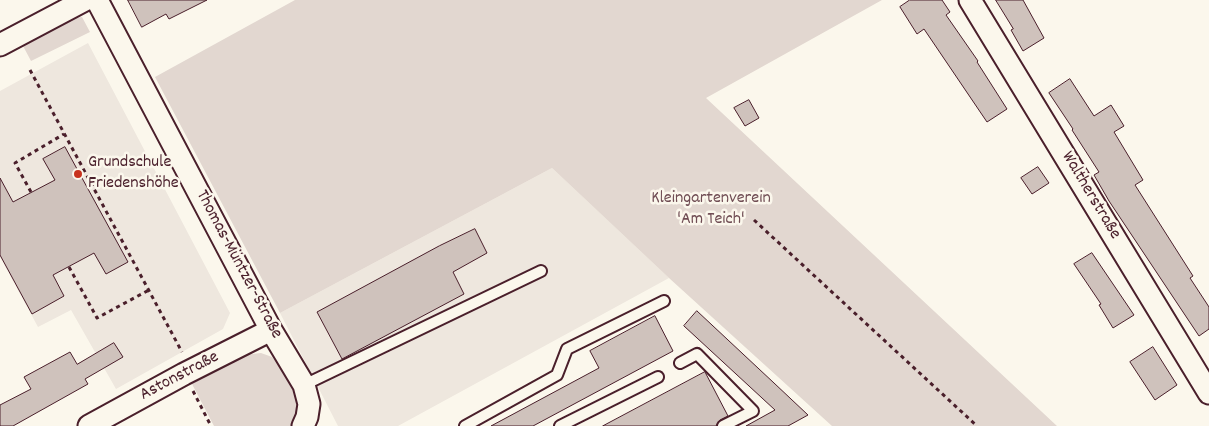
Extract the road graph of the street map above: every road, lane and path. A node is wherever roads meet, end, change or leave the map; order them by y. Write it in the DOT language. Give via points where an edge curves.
graph roads {
  1 [pos="85,0"];
  2 [pos="97,0"];
  3 [pos="970,0"];
  4 [pos="0,45"];
  5 [pos="30,70"];
  6 [pos="64,134"];
  7 [pos="31,192"];
  8 [pos="754,220"];
  9 [pos="69,266"];
  10 [pos="541,271"];
  11 [pos="149,290"];
  12 [pos="664,301"];
  13 [pos="271,330"];
  14 [pos="182,352"];
  15 [pos="680,363"];
  16 [pos="184,374"];
  17 [pos="658,377"];
  18 [pos="304,385"];
  19 [pos="1209,393"];
  20 [pos="89,426"];
  21 [pos="211,426"];
  22 [pos="303,426"];
  23 [pos="465,426"];
  24 [pos="560,426"];
  25 [pos="723,426"];
  26 [pos="977,426"];
  1 -- 4 [label="street"];
  2 -- 13 [label="street, Thomas-Müntzer-Straße"];
  3 -- 19 [label="street, Waltherstraße"];
  5 -- 6 [label="path"];
  6 -- 7 [label="path" via="15,163"];
  6 -- 11 [label="path"];
  8 -- 26 [label="path"];
  9 -- 11 [label="path" via="97,318"];
  10 -- 18 [label="lane"];
  11 -- 14 [label="path"];
  12 -- 23 [label="lane" via="567,349 557,375"];
  13 -- 16 [label="street, Astonstraße"];
  13 -- 18 [label="street, Thomas-Müntzer-Straße"];
  15 -- 25 [label="lane" via="697,354 753,411"];
  16 -- 20 [label="street, Astonstraße"];
  16 -- 21 [label="path"];
  17 -- 24 [label="lane"];
  18 -- 22 [label="street, Thomas-Müntzer-Straße" via="309,404"];
}
